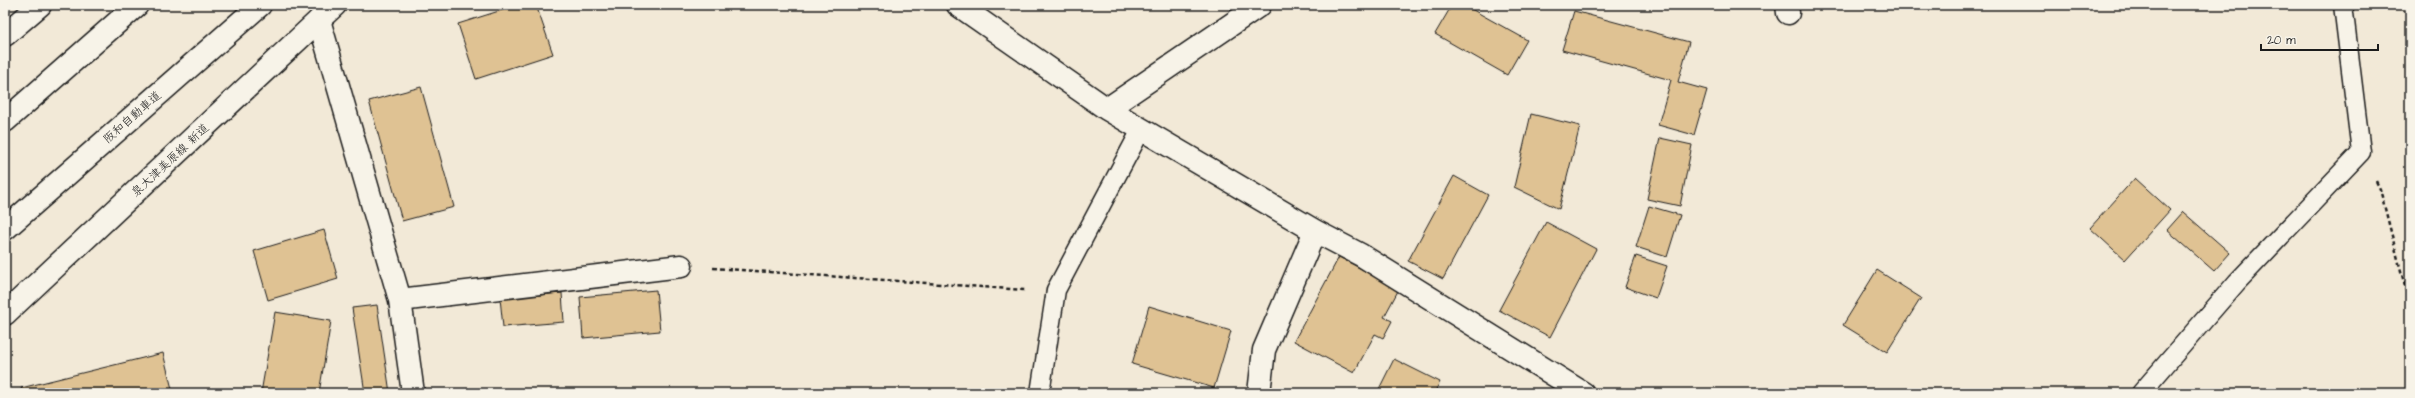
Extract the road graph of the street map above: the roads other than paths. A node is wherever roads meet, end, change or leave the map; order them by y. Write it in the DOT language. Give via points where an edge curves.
graph roads {
  1 [pos="40,5"];
  2 [pos="137,5"];
  3 [pos="260,5"];
  4 [pos="335,5"];
  5 [pos="958,5"];
  6 [pos="1260,5"];
  7 [pos="2342,5"];
  8 [pos="319,20"];
  9 [pos="5,36"];
  10 [pos="1107,109"];
  11 [pos="5,121"];
  12 [pos="1142,128"];
  13 [pos="5,229"];
  14 [pos="1315,231"];
  15 [pos="681,266"];
  16 [pos="400,300"];
  17 [pos="5,314"];
  18 [pos="413,393"];
  19 [pos="1040,393"];
  20 [pos="1259,393"];
  21 [pos="1583,393"];
  22 [pos="2141,393"];
  1 -- 9 [label="main road"];
  2 -- 11 [label="main road"];
  3 -- 13 [label="main road, 阪和自動車道"];
  4 -- 8 [label="main road, 泉大津美原線 新道"];
  5 -- 10 [label="main road"];
  6 -- 10 [label="main road"];
  7 -- 22 [label="lane" via="2361,152 2237,282"];
  8 -- 16 [label="main road"];
  8 -- 17 [label="main road, 泉大津美原線 新道"];
  10 -- 12 [label="main road"];
  12 -- 14 [label="main road"];
  12 -- 19 [label="lane" via="1056,290"];
  14 -- 20 [label="main road" via="1264,350"];
  14 -- 21 [label="main road" via="1361,255"];
  15 -- 16 [label="main road"];
  16 -- 18 [label="main road"];
}
